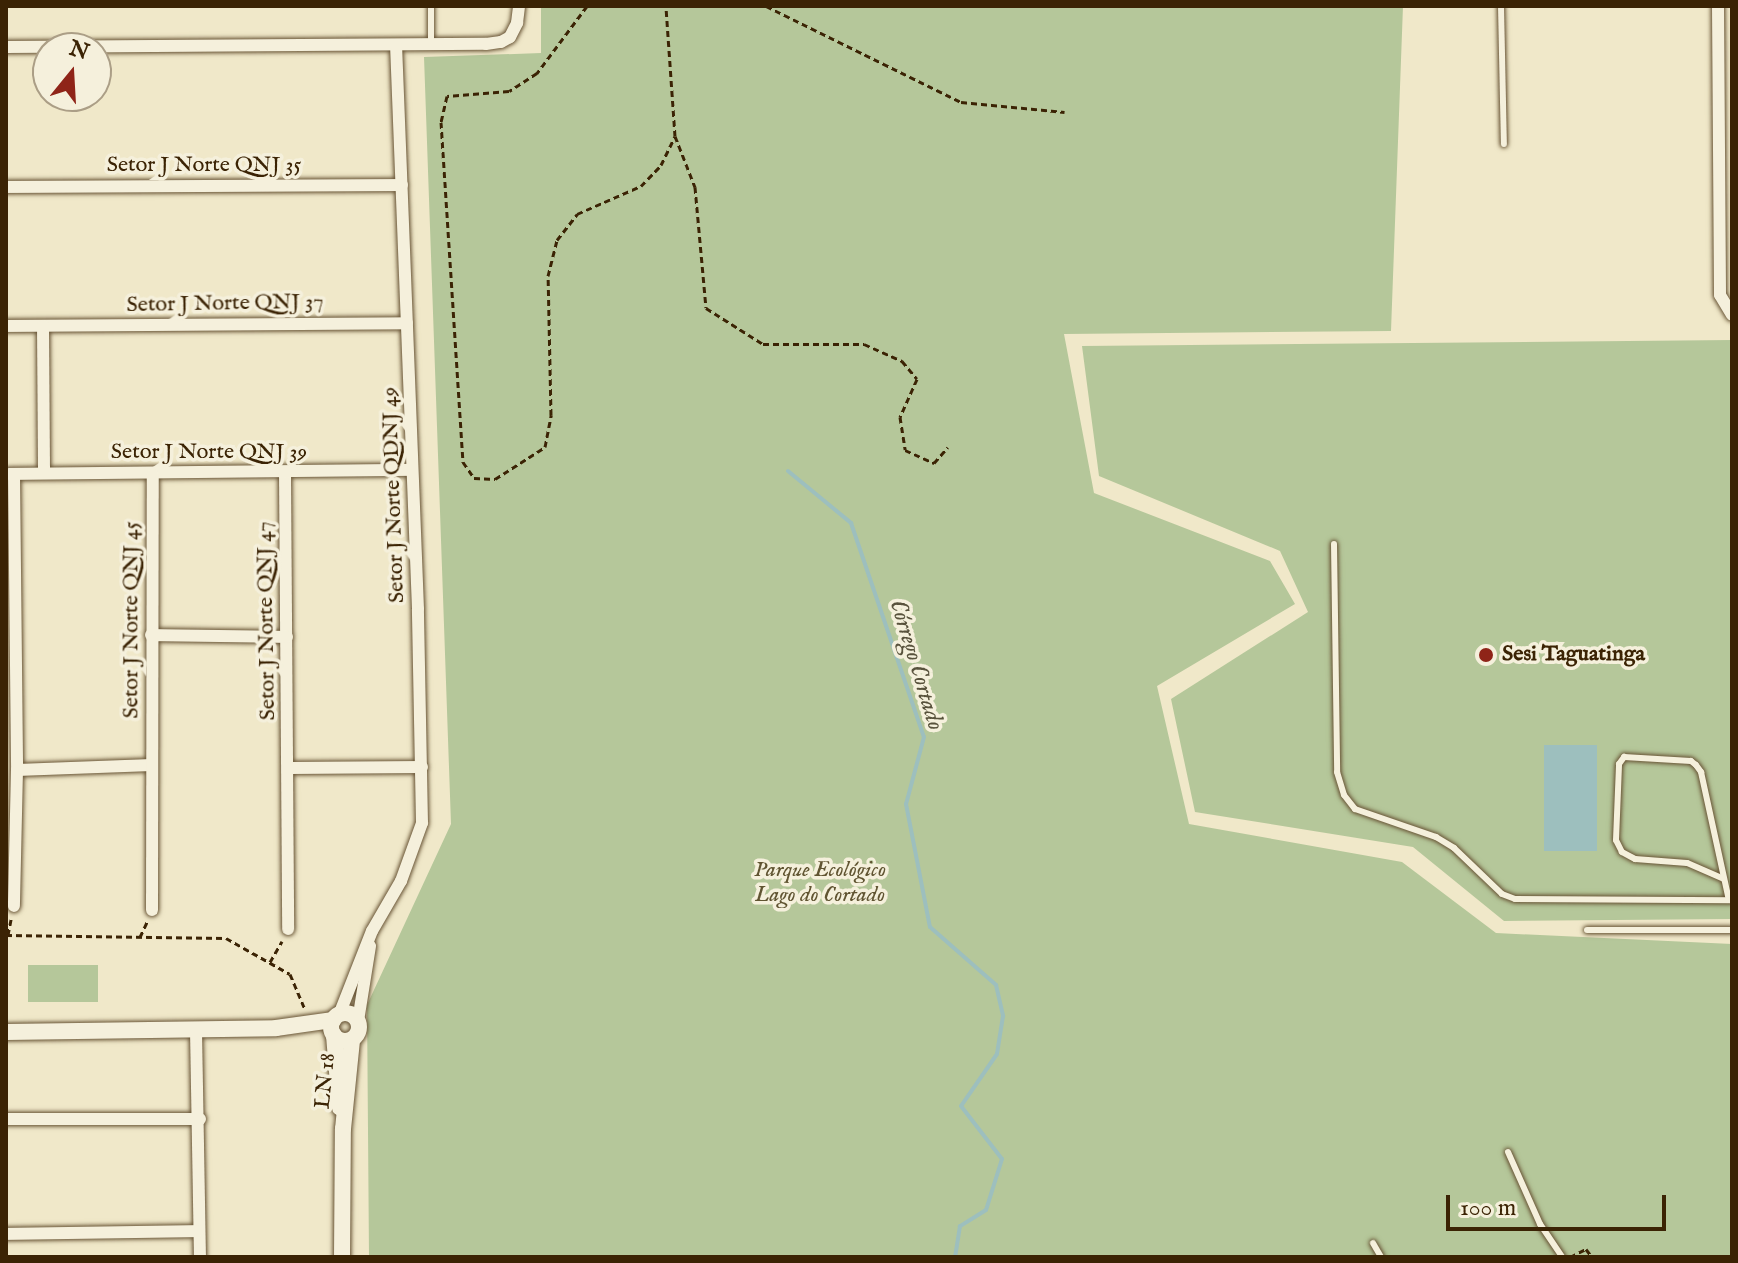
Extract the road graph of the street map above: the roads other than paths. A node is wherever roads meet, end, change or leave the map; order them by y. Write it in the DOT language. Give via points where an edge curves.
graph roads {
  1 [pos="431,6"];
  2 [pos="1501,6"];
  3 [pos="1718,6"];
  4 [pos="519,7"];
  5 [pos="396,45"];
  6 [pos="431,45"];
  7 [pos="6,47"];
  8 [pos="1504,144"];
  9 [pos="402,185"];
  10 [pos="6,187"];
  11 [pos="1732,315"];
  12 [pos="407,323"];
  13 [pos="6,326"];
  14 [pos="43,326"];
  15 [pos="412,470"];
  16 [pos="44,473"];
  17 [pos="285,473"];
  18 [pos="10,474"];
  19 [pos="153,475"];
  20 [pos="1334,544"];
  21 [pos="10,635"];
  22 [pos="151,635"];
  23 [pos="287,637"];
  24 [pos="152,765"];
  25 [pos="422,767"];
  26 [pos="289,768"];
  27 [pos="17,770"];
  28 [pos="1724,879"];
  29 [pos="1731,900"];
  30 [pos="14,906"];
  31 [pos="152,910"];
  32 [pos="288,929"];
  33 [pos="1587,930"];
  34 [pos="1732,930"];
  35 [pos="372,931"];
  36 [pos="358,1021"];
  37 [pos="335,1026"];
  38 [pos="276,1028"];
  39 [pos="196,1030"];
  40 [pos="6,1032"];
  41 [pos="352,1040"];
  42 [pos="6,1119"];
  43 [pos="200,1119"];
  44 [pos="343,1129"];
  45 [pos="1508,1152"];
  46 [pos="198,1231"];
  47 [pos="6,1234"];
  48 [pos="1373,1243"];
  49 [pos="200,1257"];
  50 [pos="342,1257"];
  51 [pos="1381,1257"];
  52 [pos="1562,1257"];
  1 -- 6 [label="lane"];
  2 -- 8 [label="lane"];
  3 -- 11 [label="street" via="1720,295"];
  4 -- 6 [label="street" via="510,37 501,42"];
  5 -- 6 [label="street"];
  5 -- 7 [label="street"];
  5 -- 9 [label="street, Setor J Norte QDNJ 49"];
  9 -- 10 [label="street, Setor J Norte QNJ 35"];
  9 -- 12 [label="street, Setor J Norte QDNJ 49"];
  12 -- 14 [label="street, Setor J Norte QNJ 37"];
  12 -- 15 [label="street, Setor J Norte QDNJ 49"];
  13 -- 14 [label="street, Setor J Norte QNJ 37"];
  14 -- 16 [label="street"];
  15 -- 17 [label="street, Setor J Norte QNJ 39"];
  15 -- 25 [label="street, Setor J Norte QDNJ 49"];
  16 -- 18 [label="street, Setor J Norte QNJ 39"];
  16 -- 19 [label="street, Setor J Norte QNJ 39"];
  17 -- 19 [label="street, Setor J Norte QNJ 39"];
  17 -- 23 [label="street, Setor J Norte QNJ 47"];
  18 -- 21 [label="street"];
  19 -- 22 [label="street, Setor J Norte QNJ 45"];
  20 -- 29 [label="lane" via="1337,772 1355,809 1436,837 1502,894 1515,899"];
  21 -- 27 [label="street"];
  22 -- 23 [label="street"];
  22 -- 24 [label="street, Setor J Norte QNJ 45"];
  23 -- 26 [label="street, Setor J Norte QNJ 47"];
  24 -- 27 [label="street"];
  24 -- 31 [label="street, Setor J Norte QNJ 45"];
  25 -- 26 [label="street"];
  25 -- 35 [label="street, Setor J Norte QDNJ 49" via="422,823 416,843"];
  26 -- 32 [label="street, Setor J Norte QNJ 47"];
  27 -- 30 [label="street"];
  28 -- 28 [label="lane" via="1696,765 1624,757 1619,764 1616,840 1622,852 1635,859 1687,863"];
  28 -- 29 [label="lane"];
  33 -- 34 [label="lane"];
  35 -- 36 [label="street"];
  35 -- 37 [label="street"];
  36 -- 37 [label="street" via="350,1014"];
  36 -- 41 [label="street, LN 18"];
  37 -- 38 [label="street"];
  37 -- 38 [label="street"];
  37 -- 41 [label="street" via="346,1041"];
  37 -- 44 [label="street, LN 18"];
  38 -- 39 [label="street"];
  39 -- 40 [label="street"];
  39 -- 43 [label="street"];
  41 -- 44 [label="street, LN 18"];
  42 -- 43 [label="street"];
  43 -- 46 [label="street"];
  44 -- 50 [label="street"];
  45 -- 52 [label="lane" via="1540,1224"];
  46 -- 47 [label="street"];
  46 -- 49 [label="street"];
  48 -- 51 [label="lane"];
}
